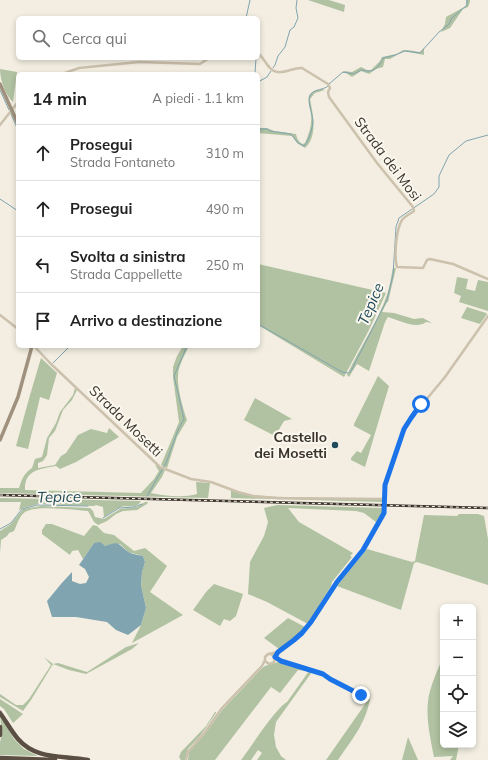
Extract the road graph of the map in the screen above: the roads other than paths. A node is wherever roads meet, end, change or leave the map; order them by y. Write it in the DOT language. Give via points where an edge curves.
graph roads {
  1 [pos="260,55"];
  2 [pos="205,60"];
  3 [pos="68,72"];
  4 [pos="0,84"];
  5 [pos="16,105"];
  6 [pos="12,110"];
  7 [pos="16,119"];
  8 [pos="0,124"];
  9 [pos="488,279"];
  10 [pos="0,315"];
  11 [pos="488,316"];
  12 [pos="16,327"];
  13 [pos="32,348"];
  14 [pos="35,348"];
  15 [pos="0,440"];
  16 [pos="385,499"];
  17 [pos="278,652"];
  18 [pos="270,654"];
  19 [pos="275,657"];
  20 [pos="265,660"];
  21 [pos="274,661"];
  22 [pos="281,661"];
  23 [pos="269,664"];
  24 [pos="262,666"];
  25 [pos="367,697"];
  26 [pos="0,713"];
  27 [pos="0,727"];
  28 [pos="0,735"];
  29 [pos="0,758"];
  30 [pos="186,759"];
  31 [pos="61,760"];
  32 [pos="88,760"];
  1 -- 9 [label="street, Strada dei Mosi" via="271,70 282,73 302,68 328,84 329,97 413,207 414,211 399,224 397,267 423,268 430,259 453,264"];
  2 -- 3 [label="street" via="200,64 139,62 79,68"];
  4 -- 6 [label="main road"];
  5 -- 6 [label="street"];
  6 -- 7 [label="main road"];
  6 -- 8 [label="street"];
  10 -- 12 [label="street"];
  11 -- 16 [label="street" via="404,429 385,485"];
  13 -- 15 [label="main road" via="18,397"];
  14 -- 16 [label="street, Strada Mosetti" via="160,467 190,479 211,482 253,496"];
  16 -- 17 [label="street, bridge" via="384,513 363,550 337,582 311,622"];
  17 -- 18 [label="street"];
  17 -- 19 [label="street"];
  18 -- 19 [label="street"];
  18 -- 20 [label="street" via="266,655"];
  19 -- 21 [label="street"];
  19 -- 22 [label="street"];
  20 -- 23 [label="street"];
  20 -- 24 [label="street"];
  21 -- 22 [label="street"];
  21 -- 23 [label="street"];
  22 -- 25 [label="street" via="323,674"];
  23 -- 24 [label="street"];
  24 -- 30 [label="street" via="227,701 188,752"];
  26 -- 32 [label="highway" via="18,740 33,751 48,756"];
  27 -- 28 [label="highway"];
  29 -- 31 [label="highway"];
}
